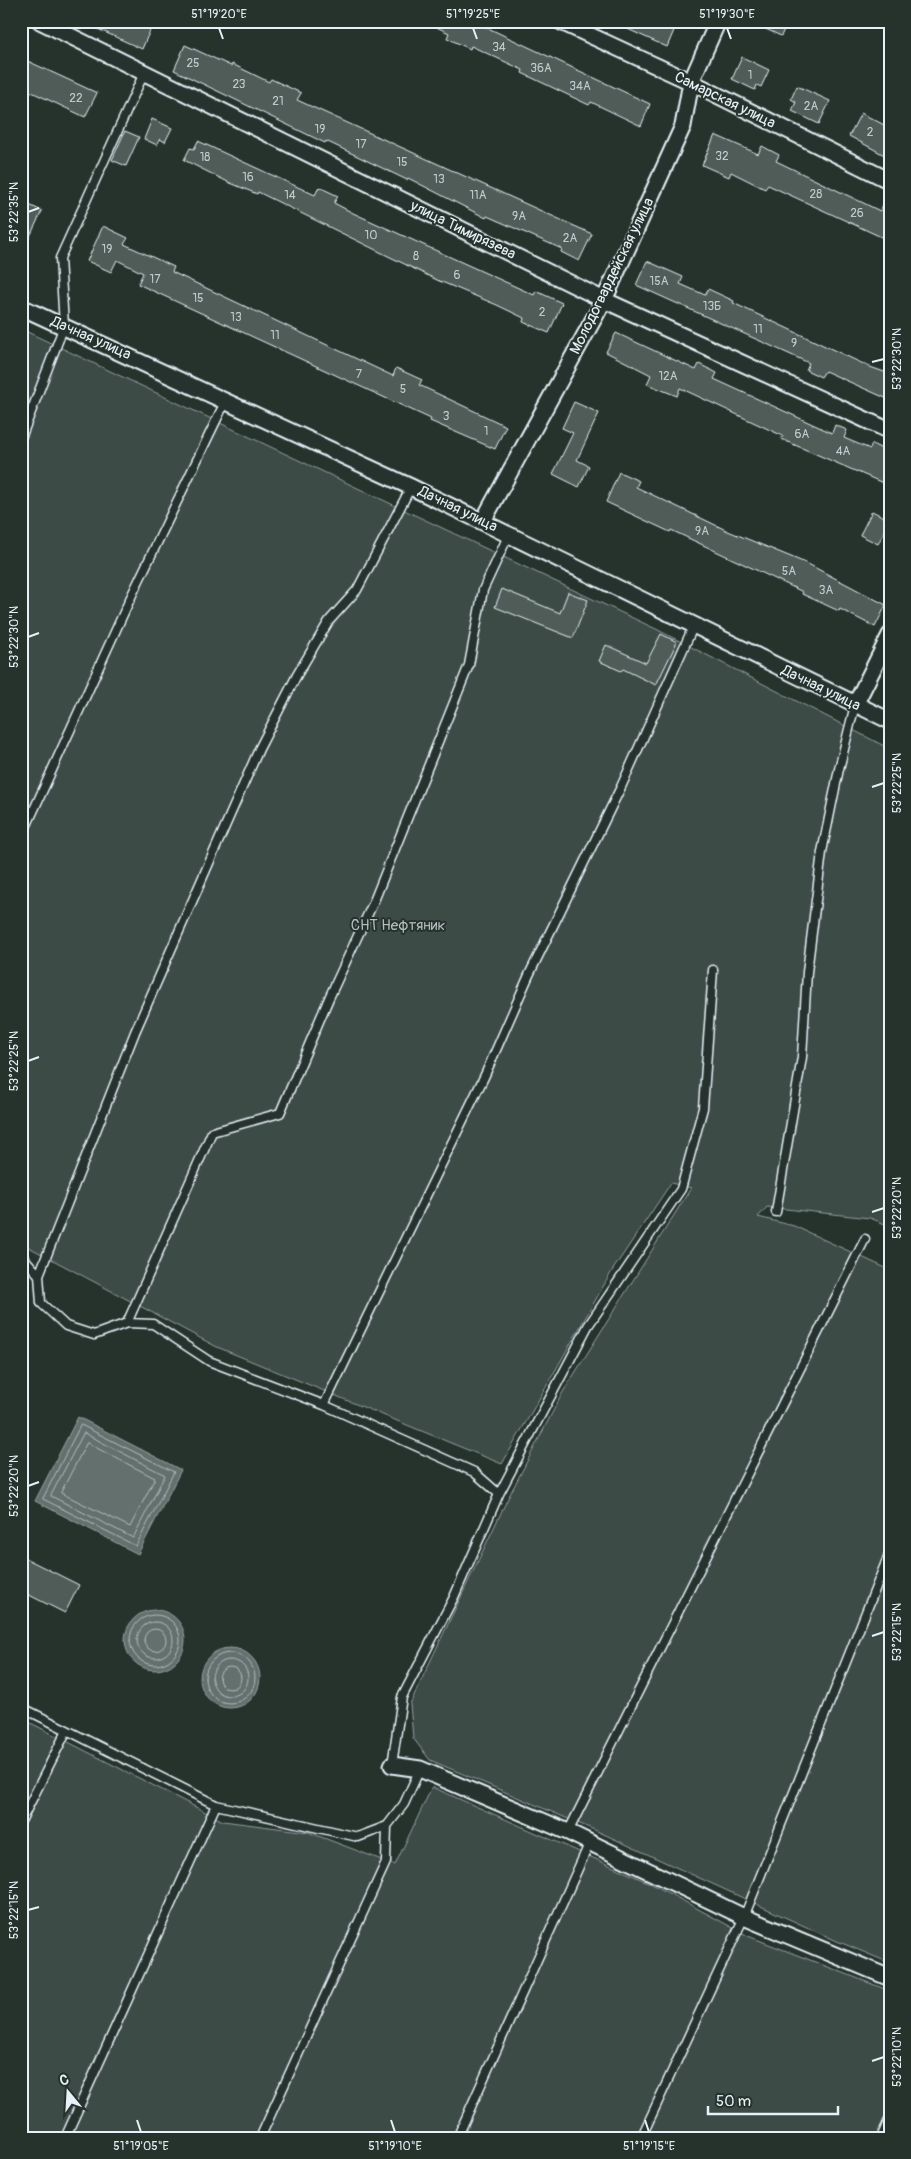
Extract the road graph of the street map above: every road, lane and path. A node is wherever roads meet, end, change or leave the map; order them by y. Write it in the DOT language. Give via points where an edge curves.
graph roads {
  1 [pos="40,21"];
  2 [pos="559,21"];
  3 [pos="718,21"];
  4 [pos="144,73"];
  5 [pos="691,82"];
  6 [pos="890,181"];
  7 [pos="604,300"];
  8 [pos="21,307"];
  9 [pos="64,326"];
  10 [pos="226,400"];
  11 [pos="890,430"];
  12 [pos="21,438"];
  13 [pos="411,487"];
  14 [pos="483,522"];
  15 [pos="508,534"];
  16 [pos="694,625"];
  17 [pos="890,635"];
  18 [pos="855,704"];
  19 [pos="890,721"];
  20 [pos="21,838"];
  21 [pos="713,970"];
  22 [pos="776,1212"];
  23 [pos="865,1239"];
  24 [pos="21,1255"];
  25 [pos="39,1275"];
  26 [pos="127,1323"];
  27 [pos="324,1405"];
  28 [pos="499,1494"];
  29 [pos="890,1552"];
  30 [pos="21,1707"];
  31 [pos="67,1730"];
  32 [pos="392,1765"];
  33 [pos="420,1769"];
  34 [pos="216,1805"];
  35 [pos="21,1821"];
  36 [pos="387,1826"];
  37 [pos="568,1832"];
  38 [pos="590,1842"];
  39 [pos="744,1918"];
  40 [pos="890,1978"];
  41 [pos="890,2118"];
  42 [pos="65,2138"];
  43 [pos="260,2138"];
  44 [pos="457,2138"];
  45 [pos="641,2138"];
  46 [pos="881,2138"];
  1 -- 4 [label="street, улица Тимирязева"];
  2 -- 5 [label="street, Самарская улица"];
  3 -- 5 [label="street, Молодогвардейская улица"];
  4 -- 7 [label="street, улица Тимирязева"];
  4 -- 9 [label="lane" via="60,258"];
  5 -- 6 [label="street, Самарская улица"];
  5 -- 7 [label="street, Молодогвардейская улица" via="683,126"];
  7 -- 11 [label="street, улица Тимирязева"];
  7 -- 14 [label="street, Молодогвардейская улица"];
  8 -- 9 [label="street, Дачная улица"];
  9 -- 10 [label="street, Дачная улица"];
  9 -- 12 [label="lane"];
  10 -- 13 [label="street, Дачная улица"];
  10 -- 20 [label="lane" via="130,599"];
  13 -- 14 [label="street, Дачная улица"];
  13 -- 25 [label="lane" via="357,590 329,621 259,749 135,1032"];
  14 -- 15 [label="street, Дачная улица"];
  15 -- 16 [label="street, Дачная улица"];
  15 -- 26 [label="lane" via="483,590 469,665 374,900 280,1114 212,1132"];
  16 -- 18 [label="street, Дачная улица"];
  16 -- 27 [label="lane" via="485,1075"];
  17 -- 18 [label="street"];
  18 -- 19 [label="street, Дачная улица"];
  18 -- 22 [label="lane" via="822,852 807,972 802,1057"];
  21 -- 28 [label="lane" via="703,1108 681,1188 588,1326"];
  23 -- 37 [label="lane"];
  24 -- 25 [label="lane"];
  25 -- 26 [label="lane" via="41,1303 66,1326 94,1335"];
  26 -- 27 [label="lane" via="154,1324 209,1361"];
  27 -- 28 [label="lane" via="474,1472"];
  28 -- 32 [label="lane" via="454,1597 402,1697"];
  29 -- 39 [label="lane"];
  30 -- 31 [label="lane"];
  31 -- 34 [label="lane"];
  31 -- 35 [label="lane"];
  32 -- 33 [label="street"];
  33 -- 36 [label="lane" via="404,1804"];
  33 -- 37 [label="street"];
  34 -- 36 [label="lane" via="358,1837"];
  34 -- 42 [label="lane"];
  36 -- 43 [label="lane" via="386,1862"];
  37 -- 38 [label="street"];
  38 -- 39 [label="street"];
  38 -- 44 [label="lane"];
  39 -- 40 [label="street"];
  39 -- 45 [label="lane"];
  41 -- 46 [label="lane"];
}
